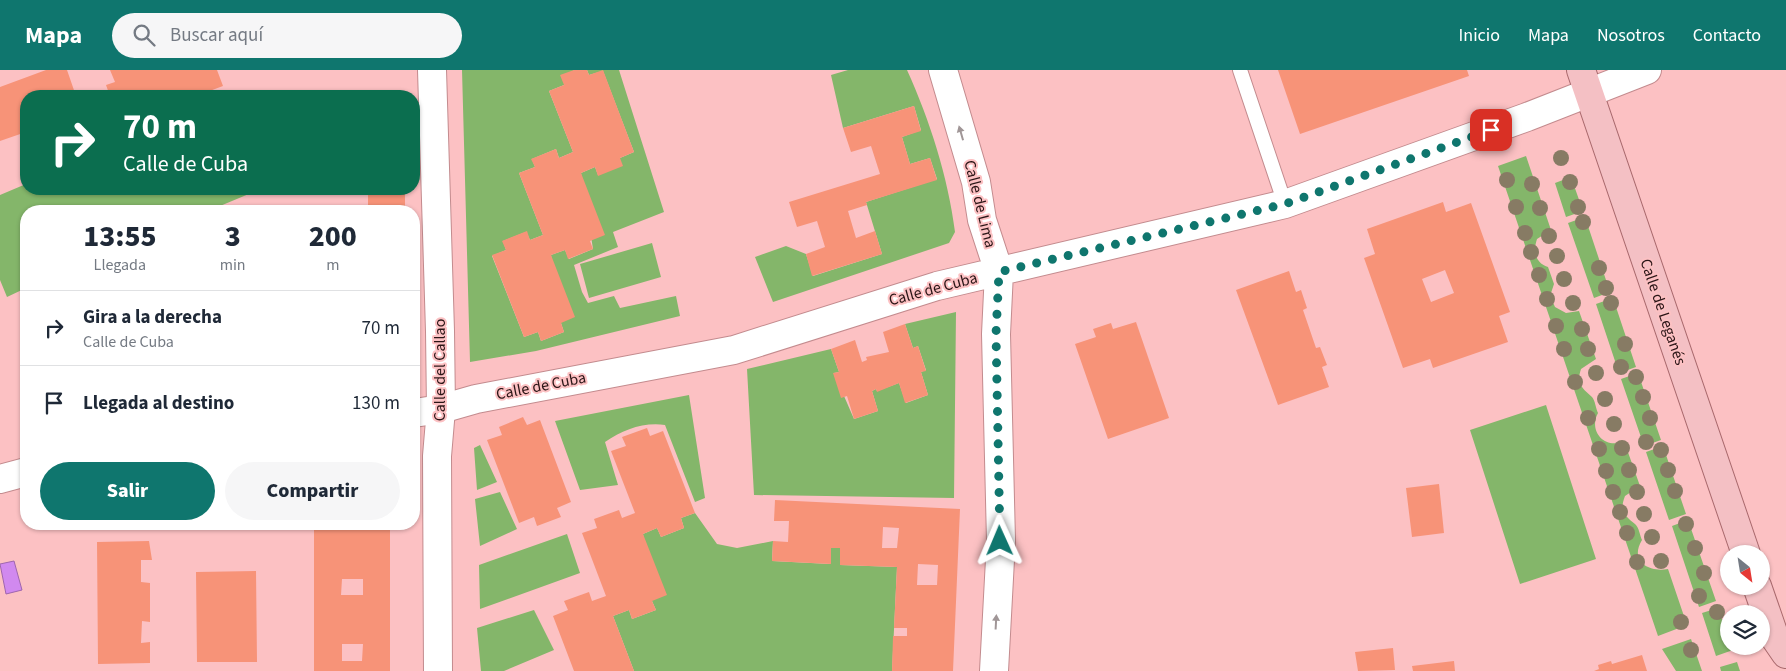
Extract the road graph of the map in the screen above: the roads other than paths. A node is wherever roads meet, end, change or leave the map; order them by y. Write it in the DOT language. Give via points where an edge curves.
graph roads {
  1 [pos="432,70"];
  2 [pos="943,70"];
  3 [pos="1240,70"];
  4 [pos="1647,70"];
  5 [pos="1584,82"];
  6 [pos="1285,204"];
  7 [pos="999,272"];
  8 [pos="441,409"];
  9 [pos="420,413"];
  10 [pos="20,473"];
  11 [pos="0,478"];
  12 [pos="1743,545"];
  13 [pos="1760,595"];
  14 [pos="1780,646"];
  15 [pos="438,671"];
  16 [pos="994,671"];
  17 [pos="1774,671"];
  1 -- 8 [label="street, Calle del Callao"];
  7 -- 2 [label="street, Calle de Lima, one-way"];
  3 -- 6 [label="lane"];
  4 -- 5 [label="street, Calle de Cuba"];
  5 -- 6 [label="street, Calle de Cuba"];
  5 -- 12 [label="main road, Calle de Leganés"];
  6 -- 7 [label="street, Calle de Cuba"];
  7 -- 8 [label="street, Calle de Cuba" via="937,286 734,350 476,399"];
  16 -- 7 [label="street, Calle de Lima, one-way" via="1000,541 996,334"];
  8 -- 9 [label="street, Calle de Cuba"];
  8 -- 15 [label="street, Calle del Callao"];
  10 -- 11 [label="street"];
  13 -- 14 [label="main road"];
  14 -- 17 [label="main road"];
}
